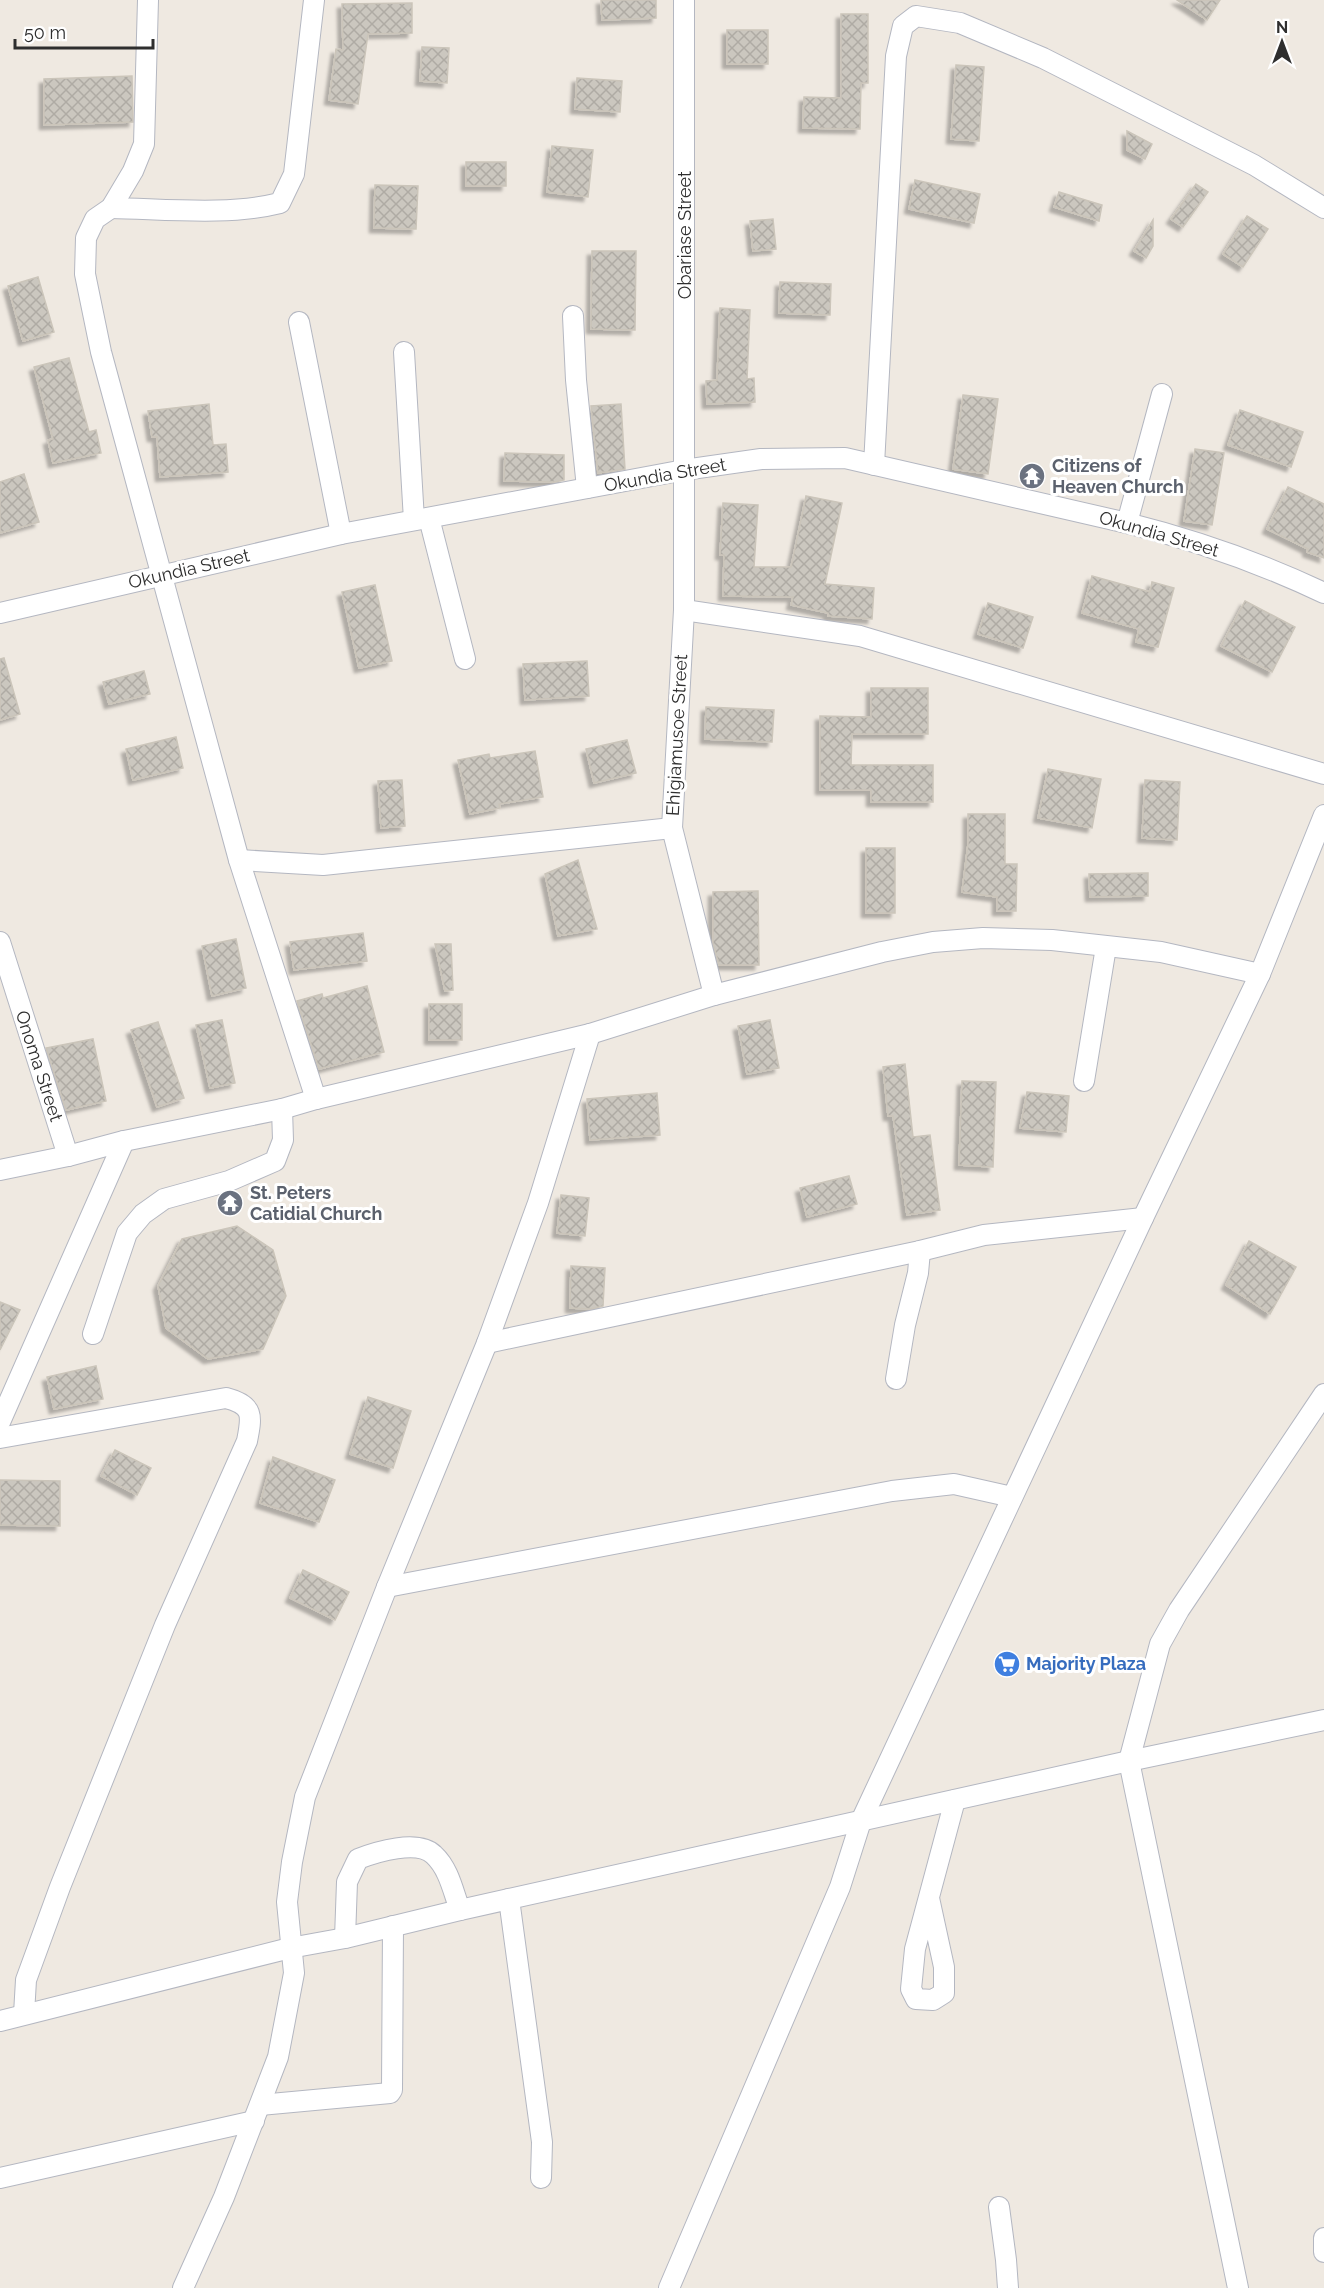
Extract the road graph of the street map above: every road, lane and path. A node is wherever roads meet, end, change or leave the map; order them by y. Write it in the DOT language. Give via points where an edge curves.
graph roads {
  1 [pos="148,0"];
  2 [pos="314,0"];
  3 [pos="684,0"];
  4 [pos="111,208"];
  5 [pos="1324,208"];
  6 [pos="573,316"];
  7 [pos="299,322"];
  8 [pos="404,352"];
  9 [pos="1162,394"];
  10 [pos="874,465"];
  11 [pos="684,470"];
  12 [pos="587,488"];
  13 [pos="421,519"];
  14 [pos="1127,523"];
  15 [pos="340,534"];
  16 [pos="162,575"];
  17 [pos="1324,593"];
  18 [pos="684,610"];
  19 [pos="0,613"];
  20 [pos="465,659"];
  21 [pos="1324,774"];
  22 [pos="1323,820"];
  23 [pos="672,828"];
  24 [pos="239,860"];
  25 [pos="0,942"];
  26 [pos="1106,946"];
  27 [pos="1260,974"];
  28 [pos="714,995"];
  29 [pos="590,1034"];
  30 [pos="1084,1082"];
  31 [pos="316,1099"];
  32 [pos="282,1109"];
  33 [pos="124,1141"];
  34 [pos="68,1156"];
  35 [pos="0,1170"];
  36 [pos="1143,1218"];
  37 [pos="920,1251"];
  38 [pos="93,1334"];
  39 [pos="487,1343"];
  40 [pos="897,1379"];
  41 [pos="1324,1394"];
  42 [pos="0,1422"];
  43 [pos="0,1438"];
  44 [pos="1012,1497"];
  45 [pos="387,1587"];
  46 [pos="1324,1720"];
  47 [pos="1129,1761"];
  48 [pos="955,1800"];
  49 [pos="861,1821"];
  50 [pos="928,1898"];
  51 [pos="508,1899"];
  52 [pos="460,1910"];
  53 [pos="393,1926"];
  54 [pos="345,1938"];
  55 [pos="290,1947"];
  56 [pos="24,2014"];
  57 [pos="0,2021"];
  58 [pos="257,2113"];
  59 [pos="0,2178"];
  60 [pos="541,2178"];
  61 [pos="999,2207"];
  62 [pos="1324,2238"];
  63 [pos="1324,2252"];
  64 [pos="1233,2287"];
  65 [pos="183,2288"];
  66 [pos="669,2288"];
  67 [pos="1008,2288"];
  1 -- 4 [label="street" via="144,144 134,171"];
  2 -- 4 [label="street" via="294,174 280,203 230,210"];
  3 -- 11 [label="street, Obariase Street"];
  4 -- 16 [label="street" via="95,219 86,238 85,274 101,352"];
  5 -- 10 [label="street" via="1254,165 1043,58 960,23 916,16 903,26 897,56"];
  6 -- 12 [label="street"];
  7 -- 15 [label="street"];
  8 -- 13 [label="street"];
  9 -- 14 [label="street"];
  10 -- 11 [label="street, Okundia Street" via="845,458 761,459"];
  10 -- 14 [label="street, Okundia Street"];
  11 -- 12 [label="street, Okundia Street"];
  11 -- 18 [label="street, Ehigiamusoe Street"];
  12 -- 13 [label="street, Okundia Street"];
  13 -- 15 [label="street, Okundia Street"];
  13 -- 20 [label="street"];
  14 -- 17 [label="street, Okundia Street" via="1276,570"];
  15 -- 16 [label="street, Okundia Street"];
  16 -- 19 [label="street, Okundia Street"];
  16 -- 24 [label="street"];
  18 -- 21 [label="street" via="860,636"];
  18 -- 23 [label="street, Ehigiamusoe Street"];
  22 -- 27 [label="street"];
  23 -- 24 [label="street" via="322,865"];
  23 -- 28 [label="street, Ehigiamusoe Street"];
  24 -- 31 [label="street"];
  25 -- 34 [label="street, Onoma Street"];
  26 -- 27 [label="street" via="1161,952"];
  26 -- 28 [label="street" via="983,938 933,942"];
  26 -- 30 [label="street"];
  27 -- 36 [label="street"];
  28 -- 29 [label="street"];
  29 -- 31 [label="street"];
  29 -- 39 [label="street" via="538,1203"];
  31 -- 32 [label="street"];
  32 -- 33 [label="street"];
  32 -- 38 [label="street" via="284,1140 275,1161 229,1181 164,1199 143,1214 127,1233"];
  33 -- 34 [label="street"];
  33 -- 42 [label="street"];
  34 -- 35 [label="street"];
  36 -- 37 [label="street" via="984,1235"];
  36 -- 44 [label="street"];
  37 -- 39 [label="street"];
  37 -- 40 [label="street"];
  39 -- 45 [label="street"];
  41 -- 47 [label="street" via="1160,1644"];
  43 -- 56 [label="street" via="226,1398 247,1407 251,1419 247,1441 165,1625 60,1887 26,1980"];
  44 -- 45 [label="street" via="954,1484 892,1491"];
  44 -- 49 [label="street"];
  45 -- 55 [label="street" via="305,1797 287,1902"];
  46 -- 47 [label="street"];
  47 -- 48 [label="street"];
  47 -- 64 [label="street"];
  48 -- 49 [label="street"];
  48 -- 50 [label="street"];
  49 -- 51 [label="street"];
  49 -- 66 [label="street" via="840,1887"];
  51 -- 52 [label="street"];
  51 -- 60 [label="street" via="542,2142"];
  52 -- 53 [label="street"];
  52 -- 54 [label="street" via="447,1874 433,1854 413,1848 381,1850 358,1859 347,1882"];
  53 -- 54 [label="street"];
  53 -- 58 [label="street" via="390,2093"];
  54 -- 55 [label="street"];
  55 -- 56 [label="street"];
  55 -- 58 [label="street" via="294,1973 278,2057"];
  56 -- 57 [label="street"];
  58 -- 59 [label="street"];
  58 -- 65 [label="street"];
  61 -- 67 [label="street"];
  62 -- 63 [label="street"];
}
